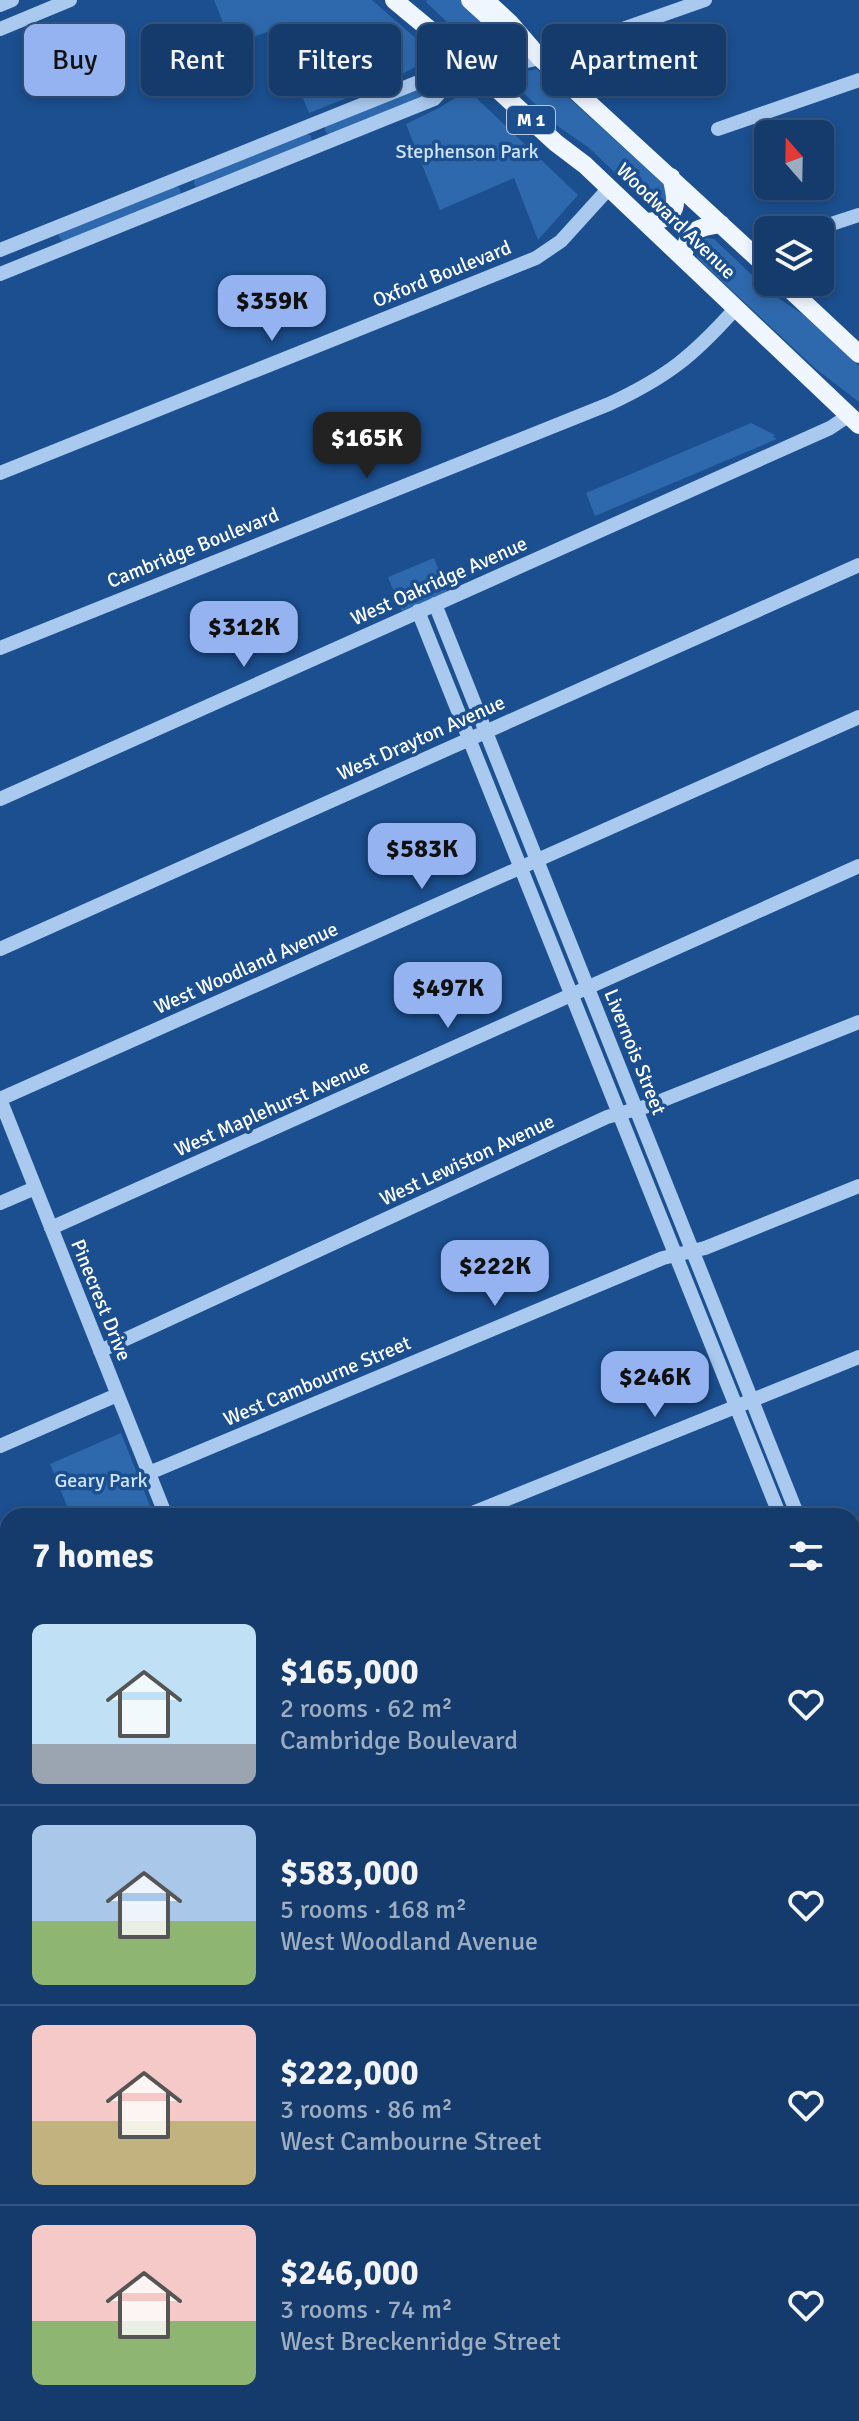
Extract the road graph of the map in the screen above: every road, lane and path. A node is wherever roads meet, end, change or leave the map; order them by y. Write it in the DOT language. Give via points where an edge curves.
graph roads {
  1 [pos="12,0"];
  2 [pos="70,0"];
  3 [pos="394,0"];
  4 [pos="412,0"];
  5 [pos="470,0"];
  6 [pos="485,0"];
  7 [pos="705,0"];
  8 [pos="0,5"];
  9 [pos="423,24"];
  10 [pos="435,24"];
  11 [pos="0,29"];
  12 [pos="535,52"];
  13 [pos="526,55"];
  14 [pos="859,80"];
  15 [pos="417,83"];
  16 [pos="437,96"];
  17 [pos="505,96"];
  18 [pos="314,124"];
  19 [pos="718,129"];
  20 [pos="323,144"];
  21 [pos="184,177"];
  22 [pos="671,177"];
  23 [pos="610,187"];
  24 [pos="192,197"];
  25 [pos="859,215"];
  26 [pos="647,222"];
  27 [pos="834,223"];
  28 [pos="721,224"];
  29 [pos="46,232"];
  30 [pos="754,245"];
  31 [pos="0,250"];
  32 [pos="54,252"];
  33 [pos="683,258"];
  34 [pos="0,274"];
  35 [pos="797,296"];
  36 [pos="735,309"];
  37 [pos="859,354"];
  38 [pos="854,420"];
  39 [pos="0,473"];
  40 [pos="859,565"];
  41 [pos="435,604"];
  42 [pos="418,611"];
  43 [pos="0,648"];
  44 [pos="859,717"];
  45 [pos="486,731"];
  46 [pos="470,739"];
  47 [pos="0,799"];
  48 [pos="537,860"];
  49 [pos="859,866"];
  50 [pos="521,867"];
  51 [pos="0,949"];
  52 [pos="588,988"];
  53 [pos="572,995"];
  54 [pos="859,1022"];
  55 [pos="0,1099"];
  56 [pos="637,1109"];
  57 [pos="620,1114"];
  58 [pos="859,1186"];
  59 [pos="35,1188"];
  60 [pos="0,1203"];
  61 [pos="51,1228"];
  62 [pos="693,1251"];
  63 [pos="676,1255"];
  64 [pos="100,1351"];
  65 [pos="859,1357"];
  66 [pos="117,1395"];
  67 [pos="752,1400"];
  68 [pos="736,1407"];
  69 [pos="0,1446"];
  70 [pos="149,1473"];
  71 [pos="163,1508"];
  72 [pos="485,1508"];
  73 [pos="777,1508"];
  74 [pos="795,1508"];
  1 -- 8 [label="street"];
  2 -- 11 [label="street"];
  3 -- 9 [label="main road, Woodward Avenue"];
  4 -- 10 [label="main road, Woodward Avenue"];
  5 -- 12 [label="main road, Woodward Avenue / M 1"];
  6 -- 12 [label="main road, Woodward Avenue"];
  7 -- 12 [label="street"];
  12 -- 13 [label="street"];
  12 -- 22 [label="main road, Woodward Avenue / M 1"];
  14 -- 19 [label="street"];
  15 -- 18 [label="street"];
  16 -- 20 [label="street"];
  17 -- 23 [label="main road, Woodward Avenue / M 1"];
  18 -- 20 [label="street"];
  18 -- 21 [label="street"];
  20 -- 24 [label="street"];
  21 -- 24 [label="street"];
  21 -- 29 [label="street"];
  22 -- 26 [label="main road" via="676,205 660,221"];
  22 -- 28 [label="main road, Woodward Avenue / M 1"];
  23 -- 26 [label="main road, Woodward Avenue / M 1"];
  23 -- 39 [label="street, Oxford Boulevard" via="561,241 536,258"];
  24 -- 32 [label="street"];
  25 -- 27 [label="street"];
  26 -- 33 [label="main road, Woodward Avenue / M 1"];
  28 -- 30 [label="main road, Woodward Avenue / M 1"];
  28 -- 33 [label="main road" via="690,235"];
  29 -- 31 [label="street"];
  29 -- 32 [label="street"];
  32 -- 34 [label="street"];
  33 -- 36 [label="main road, Woodward Avenue / M 1"];
  35 -- 37 [label="main road"];
  36 -- 38 [label="main road, Woodward Avenue / M 1"];
  36 -- 43 [label="street, Cambridge Boulevard" via="677,367 646,387"];
  38 -- 41 [label="street, West Oakridge Avenue"];
  40 -- 45 [label="street, West Drayton Avenue"];
  41 -- 42 [label="street, West Oakridge Avenue"];
  41 -- 45 [label="street, Livernois Street"];
  42 -- 46 [label="street, Livernois Street"];
  42 -- 47 [label="street, West Oakridge Avenue"];
  44 -- 48 [label="street, West Woodland Avenue"];
  45 -- 46 [label="street, West Drayton Avenue"];
  45 -- 48 [label="street, Livernois Street"];
  46 -- 50 [label="street, Livernois Street"];
  46 -- 51 [label="street, West Drayton Avenue"];
  48 -- 50 [label="street, West Woodland Avenue"];
  48 -- 52 [label="street, Livernois Street"];
  49 -- 52 [label="street, West Maplehurst Avenue"];
  50 -- 53 [label="street, Livernois Street"];
  50 -- 55 [label="street, West Woodland Avenue"];
  52 -- 53 [label="street, West Maplehurst Avenue"];
  52 -- 56 [label="street, Livernois Street"];
  53 -- 57 [label="street, Livernois Street"];
  53 -- 61 [label="street, West Maplehurst Avenue"];
  54 -- 56 [label="street, West Lewiston Avenue"];
  55 -- 59 [label="street, Pinecrest Drive"];
  56 -- 57 [label="street, West Lewiston Avenue"];
  56 -- 62 [label="street, Livernois Street"];
  57 -- 63 [label="street, Livernois Street"];
  57 -- 64 [label="street, West Lewiston Avenue"];
  58 -- 62 [label="street, West Cambourne Street"];
  59 -- 60 [label="street"];
  59 -- 61 [label="street, Pinecrest Drive"];
  61 -- 64 [label="street, Pinecrest Drive"];
  62 -- 63 [label="street, West Cambourne Street"];
  62 -- 67 [label="street, Livernois Street"];
  63 -- 68 [label="street, Livernois Street"];
  63 -- 70 [label="street, West Cambourne Street"];
  64 -- 66 [label="street, Pinecrest Drive"];
  65 -- 67 [label="street"];
  66 -- 69 [label="street"];
  66 -- 70 [label="street, Pinecrest Drive"];
  67 -- 68 [label="street"];
  67 -- 74 [label="street, Livernois Street"];
  68 -- 72 [label="street"];
  68 -- 73 [label="street, Livernois Street"];
  70 -- 71 [label="street, Pinecrest Drive"];
}
